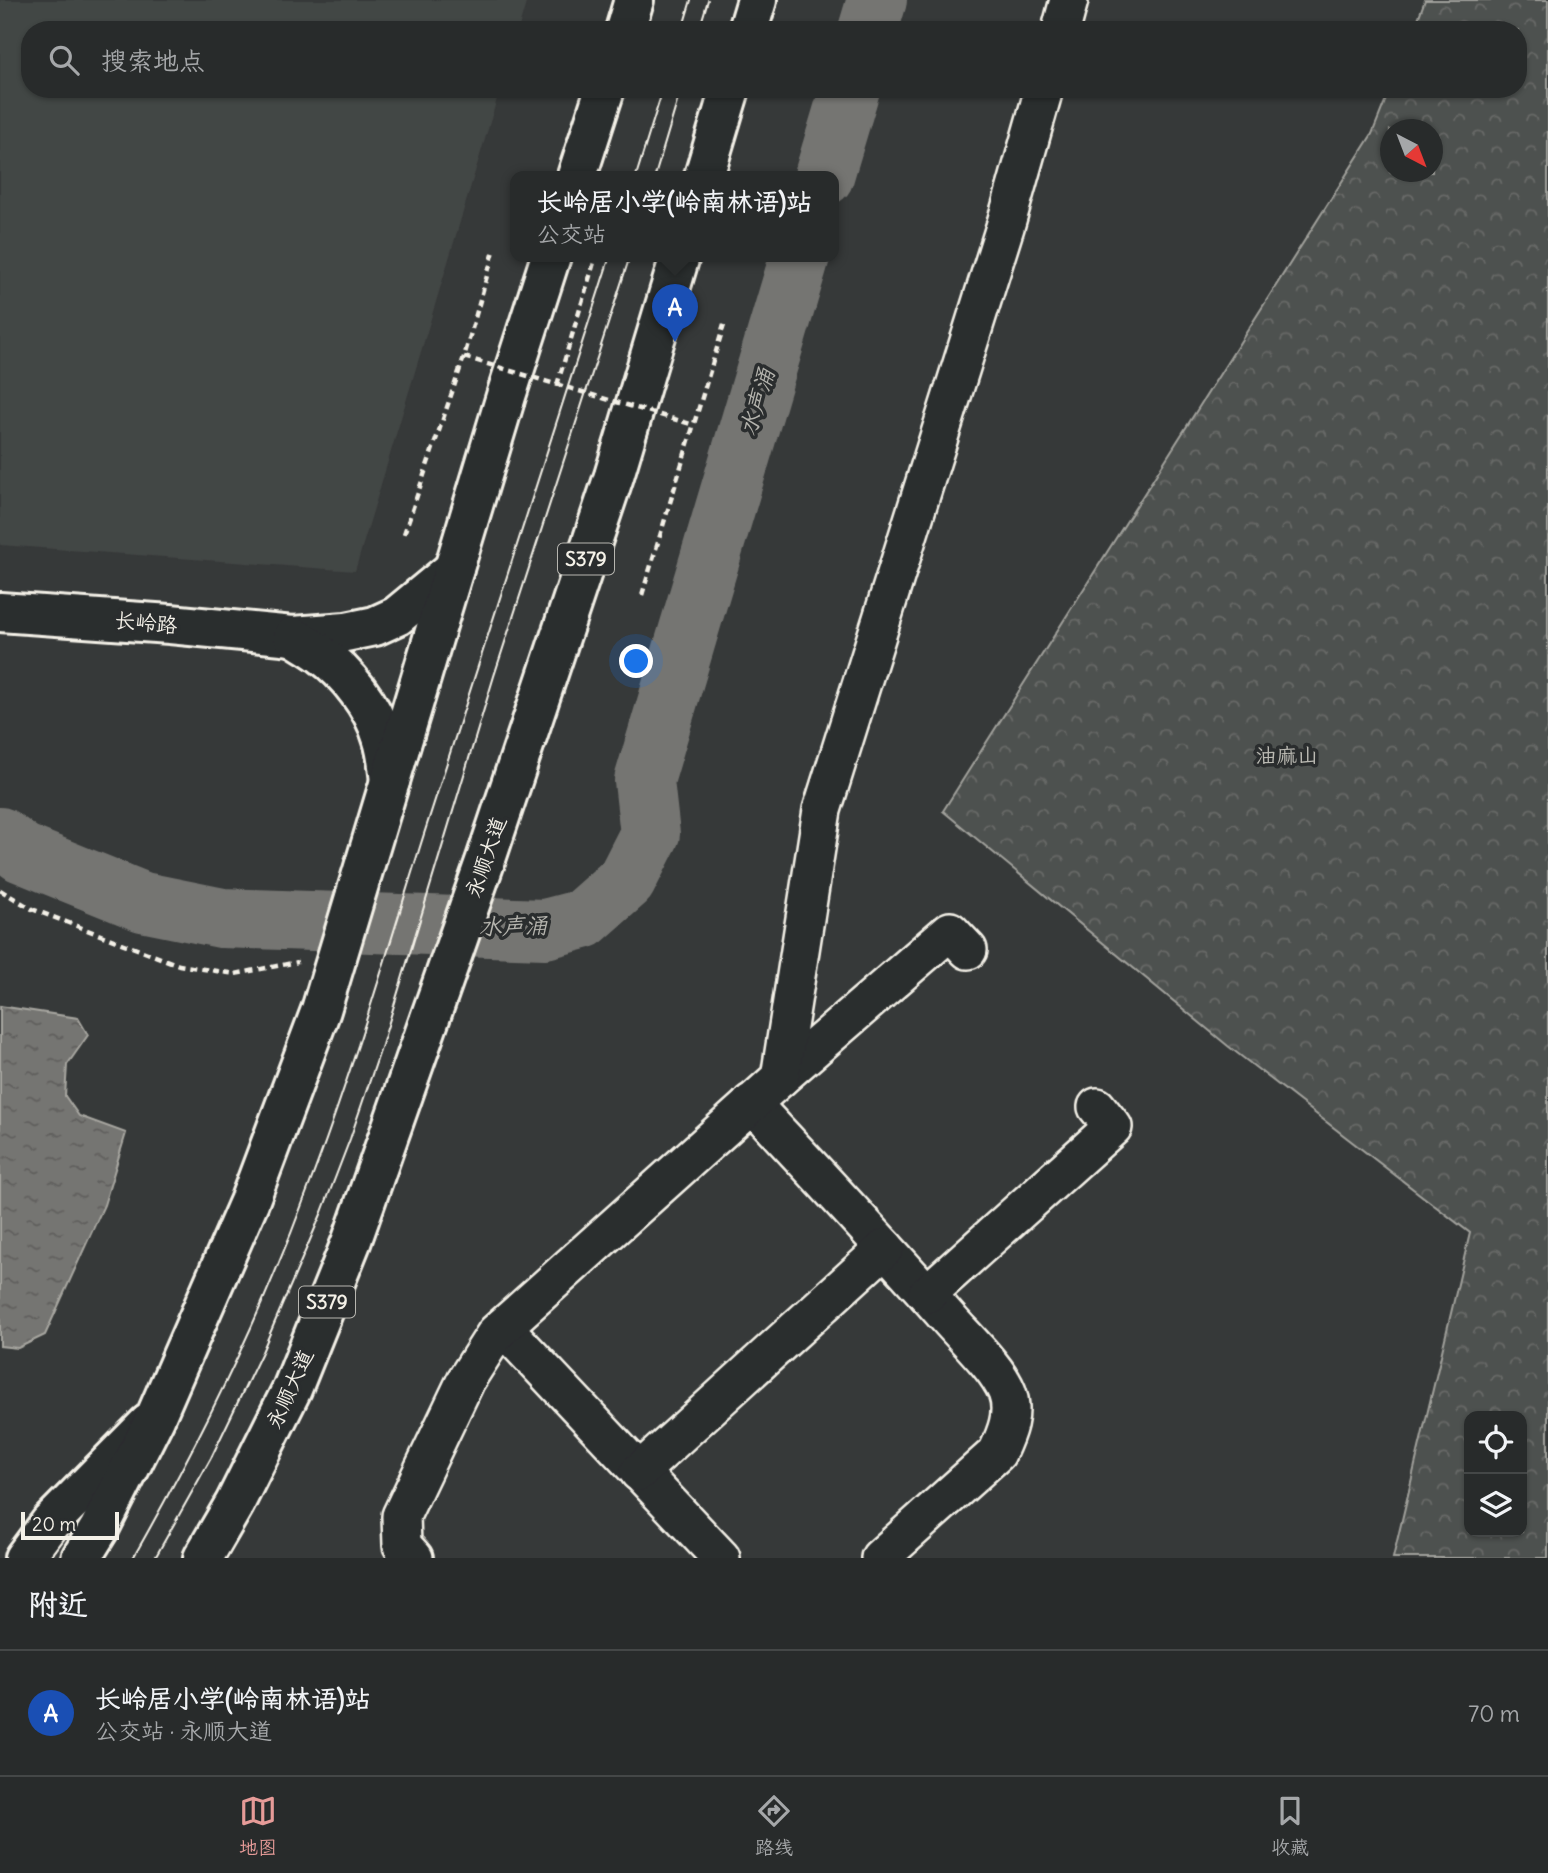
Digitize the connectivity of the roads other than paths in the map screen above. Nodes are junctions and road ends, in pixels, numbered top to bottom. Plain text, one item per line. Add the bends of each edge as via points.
1 (634, 0) edge
2 (757, 0) edge
3 (1069, 0) edge
4 (628, 21) edge
5 (751, 21) edge
6 (1063, 21) edge
7 (602, 98) edge
8 (727, 98) edge
9 (1041, 98) edge
10 (579, 171) edge
11 (705, 171) edge
12 (549, 262) edge
13 (678, 262) edge
14 (454, 569) junction
15 (0, 612) edge
16 (293, 636) junction
17 (390, 781) junction
18 (968, 950) dead end
19 (780, 1078) junction
20 (751, 1103) junction
21 (1097, 1107) dead end
22 (885, 1248) junction
23 (926, 1294) junction
24 (503, 1327) junction
25 (155, 1418) junction
26 (639, 1472) junction
27 (24, 1558) edge
28 (81, 1558) edge
29 (203, 1558) edge
30 (414, 1558) edge
31 (721, 1558) edge
32 (880, 1558) edge

1 - 4 main road
2 - 5 main road
3 - 6 street
7 - 10 main road
8 - 11 main road
9 - 19 street via 822,810
12 - 14 main road
13 - 29 main road, 永顺大道 / S379 via 614,476 352,1240 292,1389
14 - 16 main road, 长岭路 via 397,616 375,626
14 - 17 main road
15 - 16 main road, 长岭路
16 - 17 main road via 323,655 362,698 383,738
17 - 25 main road via 321,1010 249,1202
18 - 19 street via 950,931
19 - 20 street
20 - 22 street
20 - 24 street
21 - 23 street via 1114,1127
22 - 23 street
22 - 26 street
23 - 32 street via 997,1374 1008,1393 1007,1434 997,1453
24 - 26 street
24 - 30 street via 467,1380 401,1516 402,1545
25 - 27 main road via 50,1523
25 - 28 main road
26 - 31 street

